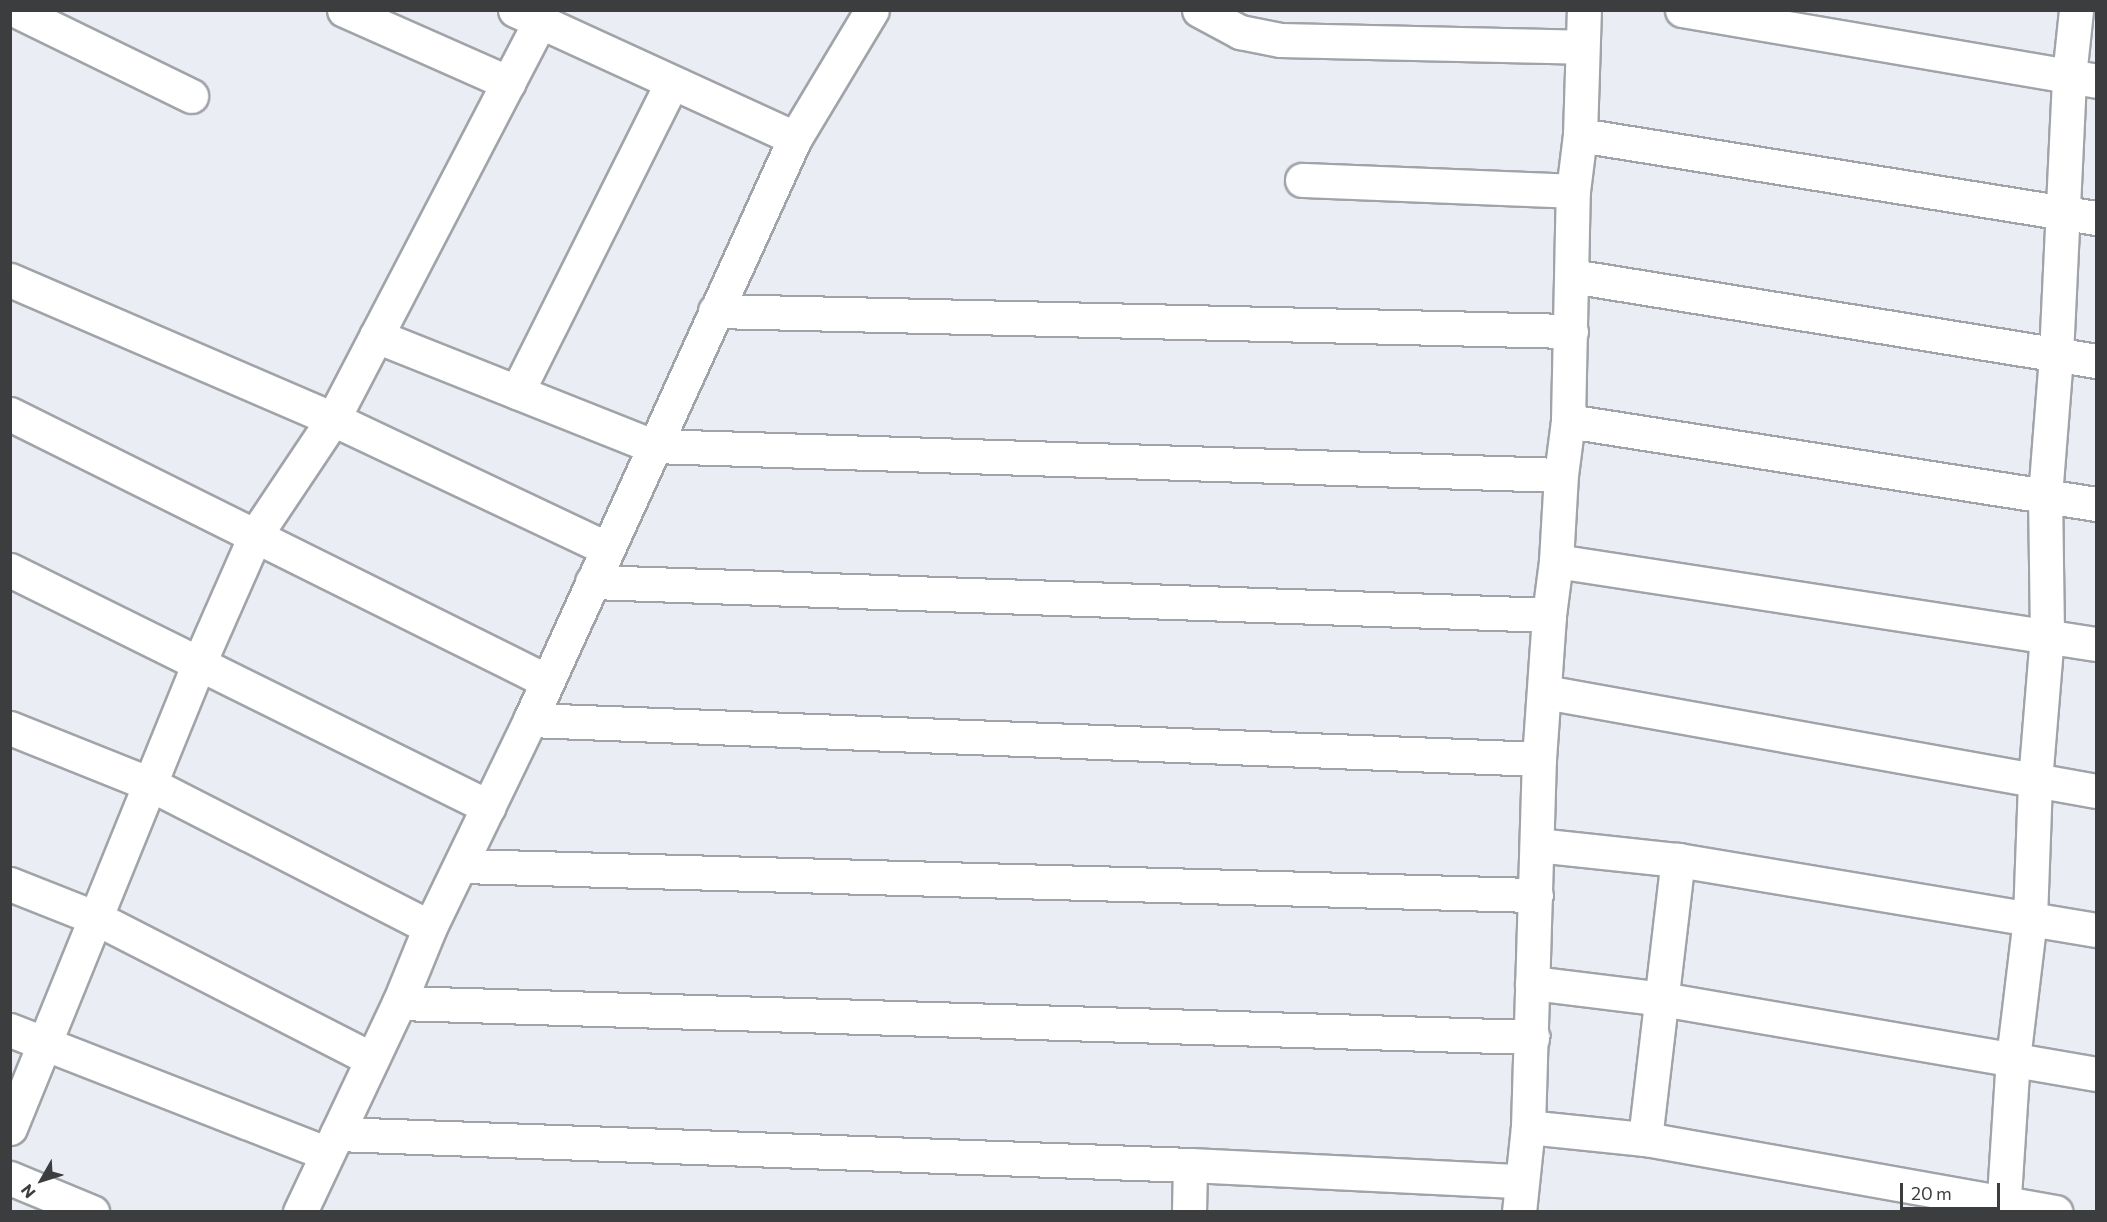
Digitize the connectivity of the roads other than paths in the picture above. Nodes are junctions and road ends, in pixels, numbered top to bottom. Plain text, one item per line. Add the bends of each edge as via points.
1 (15, 10) edge
2 (344, 10) edge
3 (872, 10) edge
4 (1199, 10) edge
5 (1584, 10) edge
6 (1682, 10) edge
7 (2076, 10) edge
8 (527, 17) edge
9 (1582, 47) junction
10 (2083, 79) edge
11 (509, 83) junction
12 (672, 83) junction
13 (191, 96) dead end
14 (1580, 135) junction
15 (795, 138) junction
16 (1302, 180) dead end
17 (1573, 191) junction
18 (2064, 212) junction
19 (2097, 218) edge
20 (1572, 276) junction
21 (10, 280) edge
22 (715, 311) junction
23 (1571, 331) junction
24 (376, 336) junction
25 (2056, 355) junction
26 (2097, 361) edge
27 (517, 392) junction
28 (10, 414) edge
29 (333, 419) junction
30 (1569, 421) junction
31 (653, 446) junction
32 (1561, 475) junction
33 (2045, 496) junction
34 (2097, 504) edge
35 (256, 534) junction
36 (606, 548) junction
37 (1556, 561) junction
38 (10, 570) edge
39 (592, 582) junction
40 (1548, 615) junction
41 (2047, 635) junction
42 (2097, 644) edge
43 (200, 663) junction
44 (547, 681) junction
45 (1545, 692) junction
46 (530, 720) junction
47 (10, 728) edge
48 (1539, 759) junction
49 (2035, 781) junction
50 (150, 784) junction
51 (2097, 791) edge
52 (489, 807) junction
53 (1537, 845) junction
54 (1678, 860) junction
55 (460, 866) junction
56 (10, 884) edge
57 (1536, 895) junction
58 (96, 918) junction
59 (2030, 918) junction
60 (430, 927) junction
61 (2097, 930) edge
62 (1532, 983) junction
63 (1662, 999) junction
64 (399, 1003) junction
65 (10, 1030) edge
66 (1532, 1037) junction
67 (45, 1044) junction
68 (372, 1059) junction
69 (2013, 1059) junction
70 (2097, 1074) edge
71 (1528, 1127) junction
72 (10, 1128) edge
73 (1645, 1139) junction
74 (332, 1144) junction
75 (1190, 1165) junction
76 (10, 1178) edge
77 (1520, 1196) edge
78 (2004, 1207) edge
79 (92, 1212) edge
80 (300, 1212) edge
81 (1189, 1212) edge
82 (2056, 1212) edge

1 - 13 street
2 - 11 street
3 - 15 street
4 - 9 street via 1240,32 1280,40
5 - 9 street
6 - 10 street
7 - 10 street
8 - 11 street
8 - 12 street
9 - 14 street
10 - 18 street
11 - 24 street
12 - 15 street
12 - 27 street
14 - 17 street
14 - 18 street
15 - 22 street
16 - 17 street
17 - 20 street
18 - 19 street
18 - 25 street
20 - 23 street
20 - 25 street
21 - 29 street
22 - 23 street
22 - 31 street
23 - 30 street
24 - 27 street
24 - 29 street
25 - 26 street
25 - 33 street
27 - 31 street
28 - 35 street
29 - 35 street
29 - 36 street
30 - 32 street
30 - 33 street
31 - 32 street
31 - 36 street
32 - 37 street
33 - 34 street
33 - 41 street
35 - 43 street
35 - 44 street
36 - 39 street
37 - 40 street
37 - 41 street
38 - 43 street
39 - 40 street
39 - 44 street
40 - 45 street
41 - 42 street
41 - 49 street
43 - 50 street
43 - 52 street
44 - 46 street
45 - 48 street
45 - 49 street
46 - 48 street
46 - 52 street
47 - 50 street
48 - 53 street
49 - 51 street
49 - 59 street
50 - 58 street
50 - 60 street
52 - 55 street
53 - 54 street
53 - 57 street
54 - 59 street
54 - 63 street
55 - 57 street
55 - 60 street
56 - 58 street
57 - 62 street
58 - 67 street
58 - 68 street
59 - 61 street
59 - 69 street
60 - 64 street
62 - 63 street
62 - 66 street
63 - 69 street
63 - 73 street
64 - 66 street
64 - 68 street
65 - 67 street
66 - 71 street
67 - 72 street
67 - 74 street
68 - 74 street
69 - 70 street
69 - 78 street
71 - 73 street
71 - 77 street
73 - 78 street
74 - 75 street
74 - 80 street
75 - 77 street
75 - 81 street
76 - 79 street
78 - 82 street

